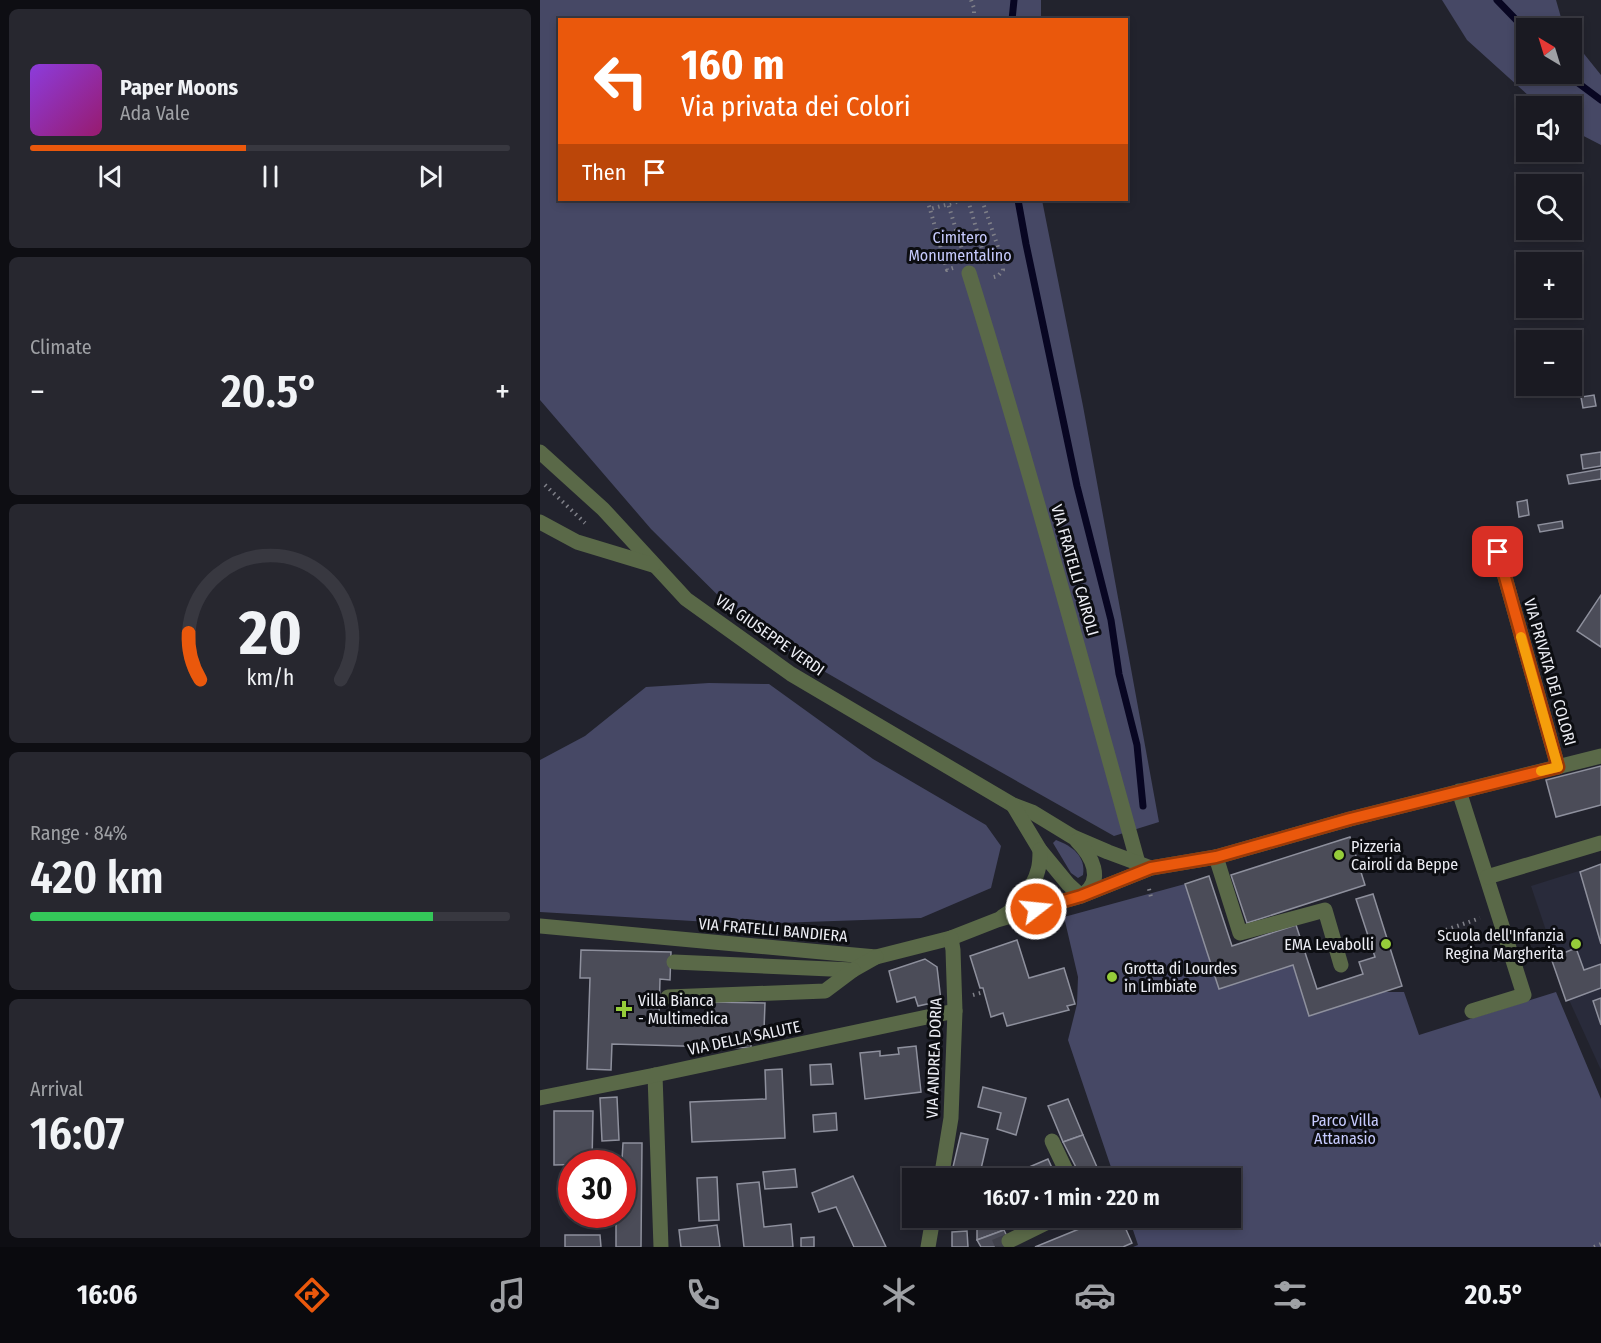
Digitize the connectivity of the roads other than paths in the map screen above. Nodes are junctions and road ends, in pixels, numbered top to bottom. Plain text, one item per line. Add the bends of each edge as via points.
1 (969, 273) road end
2 (540, 452) edge
3 (540, 522) edge
4 (1498, 552) dead end
5 (656, 566) junction
6 (1601, 756) edge
7 (1558, 767) junction
8 (1459, 791) junction
9 (1013, 805) junction
10 (1073, 837) junction
11 (1601, 843) edge
12 (1041, 850) junction
13 (1216, 857) junction
14 (1144, 866) junction
15 (1487, 877) junction
16 (1081, 896) junction
17 (997, 921) junction
18 (540, 926) edge
19 (951, 938) junction
20 (876, 957) junction
21 (674, 962) dead end
22 (1341, 965) dead end
23 (853, 970) junction
24 (668, 997) dead end
25 (955, 1011) junction
26 (1472, 1011) dead end
27 (655, 1076) junction
28 (540, 1098) edge
29 (1052, 1141) dead end
30 (943, 1168) edge
31 (1065, 1168) edge
32 (931, 1228) edge
33 (1035, 1228) edge
34 (1008, 1241) dead end
35 (661, 1247) edge
36 (928, 1247) edge

1 - 14 street, VIA FRATELLI CAIROLI
2 - 5 street, VIA GIUSEPPE VERDI via 603,509
3 - 5 street via 577,542
4 - 7 street, VIA PRIVATA DEI COLORI
5 - 9 street, VIA GIUSEPPE VERDI via 686,599 791,674
6 - 7 street
7 - 8 street
8 - 13 street
8 - 15 street
9 - 10 street, VIA GIUSEPPE VERDI
9 - 12 street, VIA GIUSEPPE VERDI
10 - 14 street, VIA GIUSEPPE VERDI
10 - 16 street, VIA GIUSEPPE VERDI via 1094,868 1091,889
11 - 15 street
12 - 16 street, VIA GIUSEPPE VERDI
12 - 17 street via 1038,870 1027,893 1010,913
13 - 14 street
13 - 22 street via 1240,933 1325,910
14 - 16 street
15 - 26 street via 1524,995
16 - 17 street
17 - 19 street, VIA FRATELLI BANDIERA
18 - 20 street, VIA FRATELLI BANDIERA
19 - 20 street, VIA FRATELLI BANDIERA
19 - 25 street, VIA ANDREA DORIA
20 - 23 street
21 - 23 street
23 - 24 street via 825,991
25 - 27 street, VIA DELLA SALUTE
25 - 30 street, VIA ANDREA DORIA via 951,1118
27 - 28 street, VIA DELLA SALUTE
27 - 35 street
29 - 31 street
32 - 36 street
33 - 34 street

